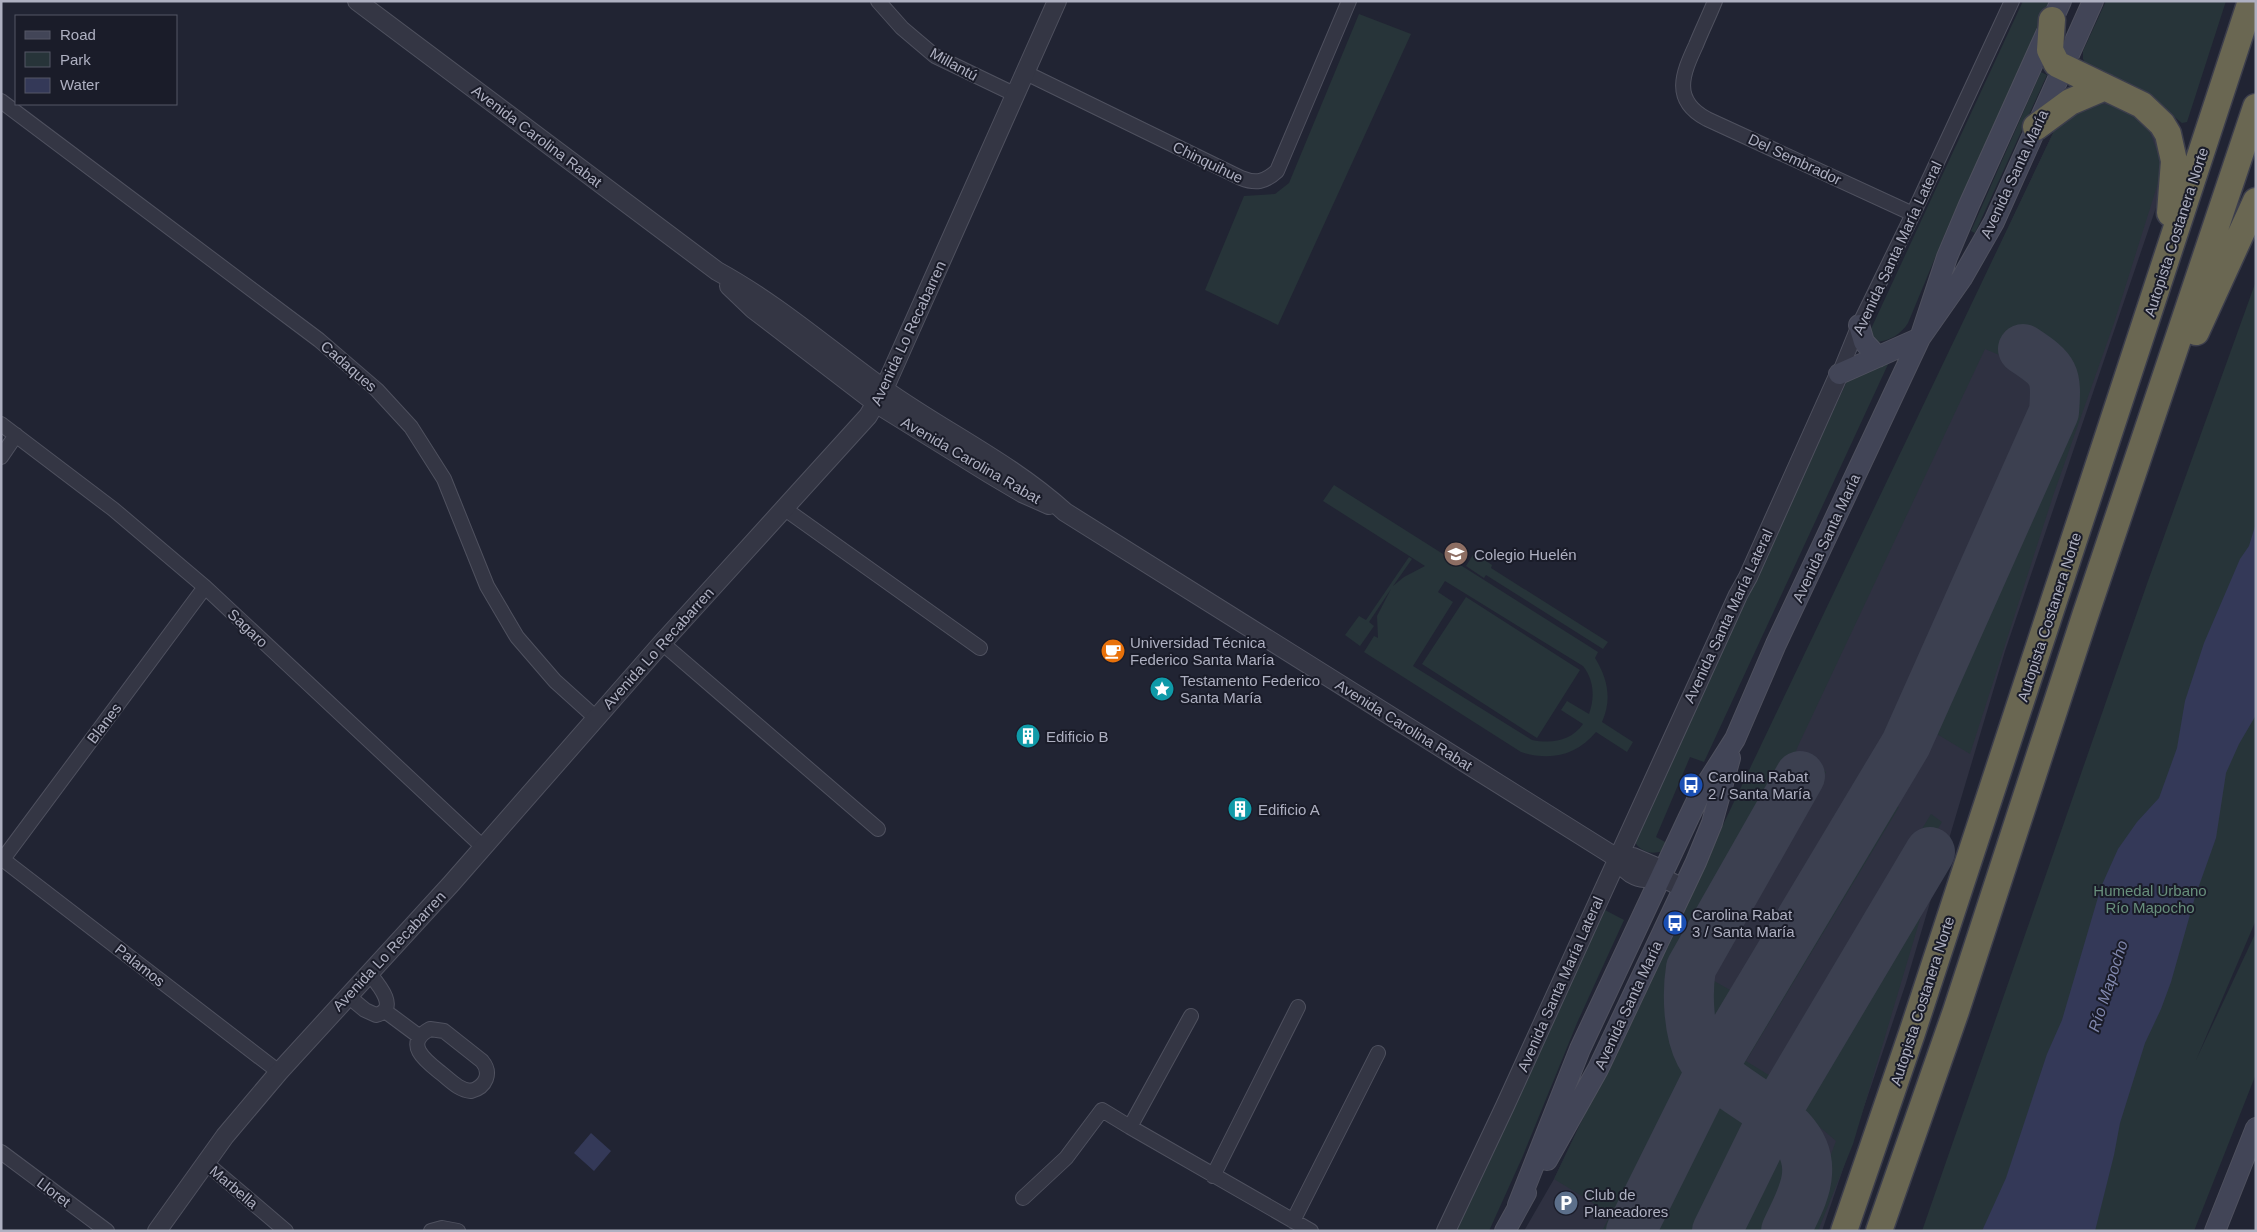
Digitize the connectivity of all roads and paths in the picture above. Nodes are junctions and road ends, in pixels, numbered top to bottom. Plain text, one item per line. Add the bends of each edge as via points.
1 (357, 1) edge
2 (878, 1) edge
3 (1057, 1) edge
4 (1349, 1) edge
5 (1715, 1) edge
6 (2012, 1) edge
7 (2093, 1) edge
8 (2251, 1) edge
9 (2057, 10) edge
10 (2062, 67) junction
11 (1026, 73) junction
12 (2105, 87) junction
13 (1016, 95) junction
14 (1, 101) edge
15 (2256, 107) edge
16 (2036, 127) junction
17 (2256, 201) edge
18 (1913, 214) junction
19 (2166, 263) junction
20 (1859, 325) junction
21 (1920, 338) junction
22 (1878, 357) junction
23 (1839, 374) junction
24 (880, 397) junction
25 (1, 424) edge
26 (16, 435) junction
27 (2139, 456) junction
28 (1, 457) edge
29 (785, 509) junction
30 (205, 587) junction
31 (662, 643) junction
32 (980, 648) dead end
33 (596, 718) junction
34 (1735, 739) junction
35 (878, 828) dead end
36 (483, 847) junction
37 (2, 858) edge
38 (1617, 858) junction
39 (1661, 877) junction
40 (1683, 888) junction
41 (369, 973) junction
42 (348, 996) junction
43 (1298, 1006) dead end
44 (385, 1011) junction
45 (1190, 1016) dead end
46 (420, 1038) junction
47 (1378, 1053) dead end
48 (278, 1072) junction
49 (1130, 1126) junction
50 (2256, 1128) edge
51 (1, 1152) edge
52 (206, 1163) junction
53 (1213, 1176) junction
54 (1023, 1198) dead end
55 (1518, 1205) junction
56 (1293, 1221) junction
57 (107, 1231) edge
58 (157, 1231) edge
59 (286, 1231) edge
60 (431, 1231) edge
61 (458, 1231) edge
62 (1311, 1231) edge
63 (1446, 1231) edge
64 (1505, 1231) edge
65 (1844, 1231) edge
66 (1879, 1231) edge
67 (2215, 1231) edge

1 - 24 street, Avenida Carolina Rabat via 717,272 754,308
2 - 13 street, Millantú via 902,28 935,56
3 - 11 street, Avenida Lo Recabarren
4 - 11 street, Chinquihue via 1277,171 1267,180 1252,183
5 - 18 street, Del Sembrador via 1684,71 1682,86 1688,103 1700,115
6 - 18 street, Avenida Santa María Lateral
7 - 10 main road, Avenida Santa María
8 - 19 highway, Autopista Costanera Norte
9 - 10 highway via 2050,50 2053,59
9 - 21 main road, Avenida Santa María via 1958,231
10 - 12 highway
10 - 16 main road, Avenida Santa María
11 - 13 street, Avenida Lo Recabarren
12 - 16 highway via 2070,102
12 - 19 highway via 2142,104 2168,134 2174,175
13 - 24 street, Avenida Lo Recabarren
14 - 33 street, Cadaques via 319,340 377,390 423,442 444,479 487,586 517,637 555,682
15 - 27 highway
16 - 21 main road, Avenida Santa María via 1979,250
17 - 27 highway
18 - 20 street, Avenida Santa María Lateral
19 - 65 highway, Autopista Costanera Norte
20 - 22 main road via 1864,342
20 - 23 street, Avenida Santa María Lateral
21 - 22 main road
21 - 34 main road, Avenida Santa María via 1776,644
22 - 23 main road
23 - 38 street, Avenida Santa María Lateral
24 - 29 street, Avenida Lo Recabarren
24 - 38 street, Avenida Carolina Rabat via 1022,493 1065,512
25 - 26 street, Sagaro
26 - 28 street
26 - 30 street, Sagaro via 114,509
27 - 66 highway via 1956,1011
29 - 31 street, Avenida Lo Recabarren
29 - 32 street
30 - 36 street, Sagaro
30 - 37 street, Blanes
31 - 33 street, Avenida Lo Recabarren
31 - 35 street
33 - 36 street, Avenida Lo Recabarren
34 - 39 main road, Avenida Santa María via 1700,794
34 - 40 main road, Avenida Santa María via 1712,823
36 - 41 street, Avenida Lo Recabarren
37 - 48 street, Palamos
38 - 39 street, Avenida Carolina Rabat via 1625,871 1646,880
38 - 63 street, Avenida Santa María Lateral
39 - 40 street, Avenida Carolina Rabat
39 - 55 main road, Avenida Santa María via 1580,1049
40 - 55 main road, Avenida Santa María via 1598,1069 1551,1154
41 - 42 street, Avenida Lo Recabarren
41 - 44 street via 387,999
42 - 44 street via 370,1013 376,1015
42 - 48 street, Avenida Lo Recabarren
43 - 53 street
44 - 46 street
45 - 49 street
46 - 46 street via 418,1048 422,1058 460,1088 471,1091 482,1087 487,1076 482,1061 440,1030 430,1030
47 - 56 street
48 - 52 street, Avenida Lo Recabarren
49 - 53 street
49 - 54 street via 1102,1110 1066,1158
50 - 67 main road
51 - 57 street, Lloret
52 - 58 street, Avenida Lo Recabarren
52 - 59 street, Marbella
53 - 56 street
55 - 64 main road, Avenida Santa María
56 - 62 street
60 - 61 street via 442,1228

